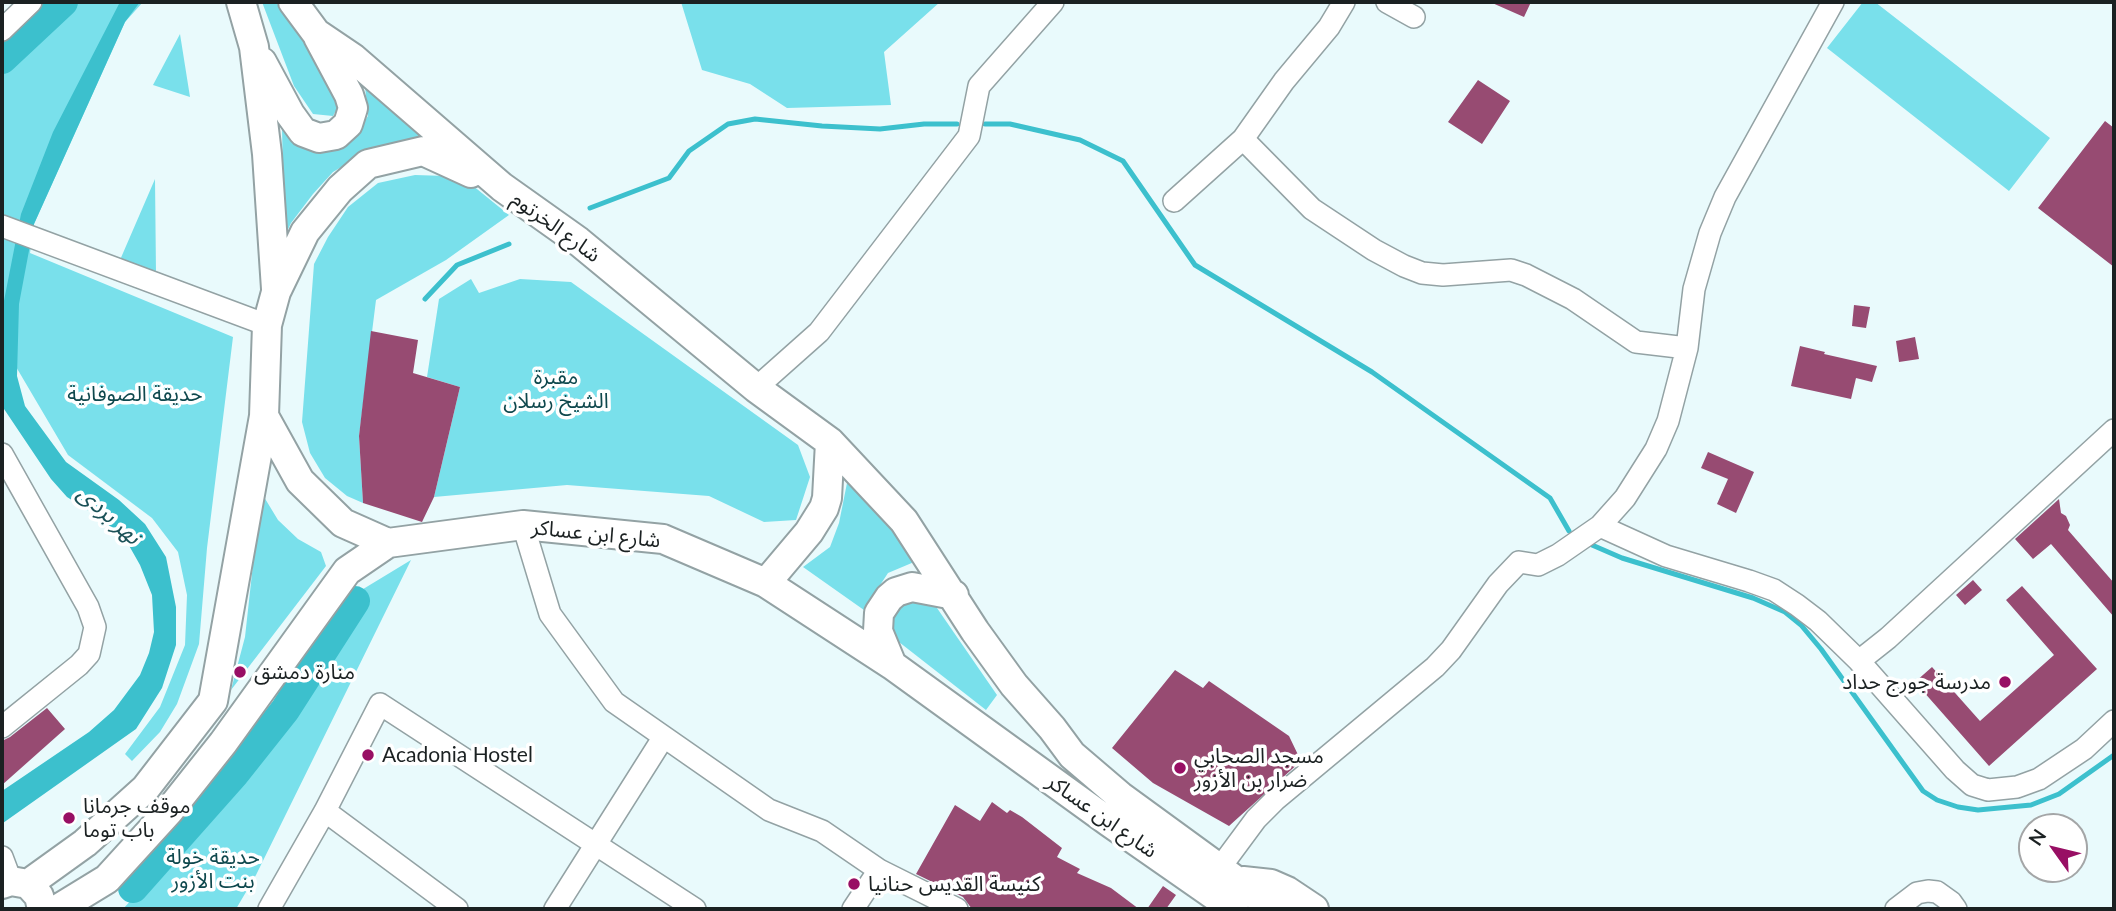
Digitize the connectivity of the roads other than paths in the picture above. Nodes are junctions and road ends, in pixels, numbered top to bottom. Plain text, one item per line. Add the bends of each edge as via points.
1 (31, 2) edge
2 (242, 2) edge
3 (293, 2) edge
4 (1053, 2) edge
5 (1344, 2) edge
6 (1387, 2) edge
7 (1833, 2) edge
8 (1414, 17) dead end
9 (2, 30) edge
10 (316, 33) junction
11 (254, 47) junction
12 (1243, 139) junction
13 (502, 187) junction
14 (1174, 201) dead end
15 (4, 227) edge
16 (276, 292) junction
17 (267, 325) junction
18 (1687, 348) junction
19 (756, 388) junction
20 (264, 416) junction
21 (2114, 430) edge
22 (830, 443) junction
23 (2, 454) edge
24 (523, 525) junction
25 (1600, 526) junction
26 (388, 543) junction
27 (766, 583) junction
28 (954, 595) junction
29 (1859, 660) junction
30 (892, 665) junction
31 (2114, 721) edge
32 (2, 727) edge
33 (663, 738) junction
34 (324, 811) junction
35 (596, 845) junction
36 (879, 870) junction
37 (1227, 875) junction
38 (11, 876) edge
39 (448, 907) edge
40 (43, 909) edge
41 (58, 909) edge
42 (269, 909) edge
43 (555, 909) edge
44 (695, 909) edge
45 (853, 909) edge
46 (957, 909) edge
47 (1234, 909) edge
48 (1275, 909) edge
49 (1314, 909) edge
50 (1896, 909) edge
51 (1956, 909) edge

1 - 9 street
2 - 11 main road
3 - 10 main road, شارع الخرتوم
4 - 19 street via 979,86 969,136 819,332
5 - 12 street
6 - 8 street
7 - 18 street via 1725,197 1694,289
10 - 11 main road via 353,108 343,131 327,138 311,136 298,126
10 - 13 main road, شارع الخرتوم via 353,58
11 - 16 main road
12 - 14 street
12 - 18 street via 1312,209 1404,266 1443,275 1511,270 1573,299 1636,342
13 - 16 main road via 423,150 369,164 340,189 305,232
13 - 19 main road, شارع الخرتوم via 578,241
15 - 17 street
16 - 17 main road
17 - 20 main road
18 - 25 street via 1672,410 1656,449 1625,498
19 - 22 main road, شارع الخرتوم
20 - 26 main road via 300,481 343,523
20 - 38 main road via 213,701 145,789 85,843
21 - 29 street
22 - 27 main road via 824,508
22 - 28 main road, شارع ابن عساكر via 904,522
23 - 32 street via 93,616 95,636 79,665
24 - 26 main road, شارع ابن عساكر
24 - 27 main road, شارع ابن عساكر via 663,539
24 - 33 street via 550,614 614,702
25 - 29 street via 1666,556 1774,590 1818,621
25 - 37 street via 1538,565 1519,562 1435,667 1256,819
26 - 41 main road, شارع ابن عساكر via 347,571 223,743 107,879
27 - 30 main road, شارع ابن عساكر
28 - 30 main road via 912,587 889,598 879,613 878,631
28 - 37 main road, شارع ابن عساكر via 1014,685 1072,755
29 - 31 street via 1955,770 1972,785 1988,790 2039,779 2084,749
30 - 47 main road, شارع ابن عساكر
33 - 35 street
33 - 36 street via 769,810 822,831
34 - 35 street via 380,704
34 - 39 street
34 - 42 street
35 - 43 street
35 - 44 street
36 - 45 street
36 - 46 street
37 - 48 main road, شارع ابن عساكر
37 - 49 main road via 1270,884
38 - 40 main road via 39,896
50 - 51 street via 1917,893 1928,891 1937,892

